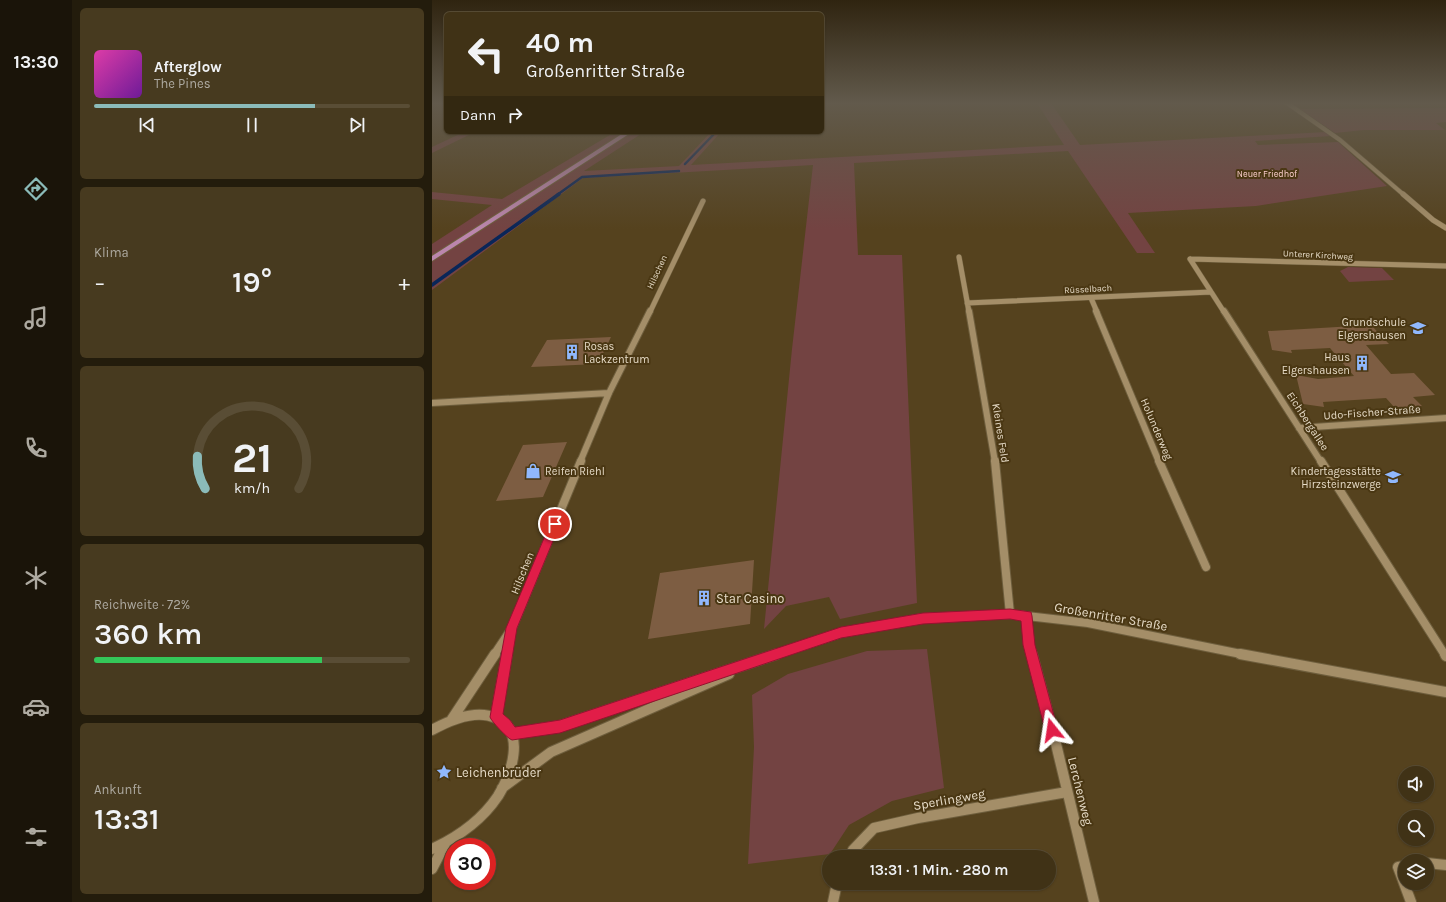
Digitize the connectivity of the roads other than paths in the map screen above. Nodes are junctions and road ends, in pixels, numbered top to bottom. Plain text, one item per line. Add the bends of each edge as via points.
1 (609, 145) edge
2 (1346, 145) edge
3 (703, 202) dead end
4 (1446, 228) edge
5 (959, 258) dead end
6 (1190, 258) joint
7 (432, 259) edge
8 (1446, 266) edge
9 (1211, 292) junction
10 (1091, 298) junction
11 (967, 303) junction
12 (609, 393) junction
13 (432, 403) edge
14 (1446, 418) edge
15 (1300, 428) junction
16 (1206, 567) dead end
17 (1010, 614) junction
18 (1027, 616) junction
19 (512, 628) junction
20 (771, 656) junction
21 (1446, 656) edge
22 (1446, 692) edge
23 (496, 717) junction
24 (452, 719) junction
25 (432, 730) edge
26 (512, 734) junction
27 (502, 788) junction
28 (1067, 792) junction
29 (454, 838) edge
30 (444, 844) edge
31 (444, 846) edge
32 (432, 849) edge
33 (853, 850) edge
34 (1434, 864) edge
35 (1446, 865) edge
36 (432, 869) edge
37 (836, 890) edge
38 (1407, 890) edge
39 (833, 902) edge
40 (1094, 902) edge
41 (1411, 902) edge

1 - 7 main road
2 - 4 street via 1433,220
3 - 12 street, Hilschen
5 - 11 street, Kleines Feld
6 - 8 street, Unterer Kirchweg
6 - 9 street, Eichbergallee
9 - 10 street, Rüsselbach
9 - 15 street, Eichbergallee
10 - 11 street, Rüsselbach
10 - 16 street, Holunderweg via 1152,446
11 - 17 street, Kleines Feld via 994,454
12 - 13 street
12 - 19 street, Hilschen
14 - 15 street, Udo-Fischer-Straße
15 - 21 street, Eichbergallee
17 - 18 street, Großenritter Straße
17 - 20 street, Großenritter Straße via 923,618 841,633
18 - 22 street, Großenritter Straße via 1088,623
18 - 28 street, Lerchenweg via 1029,645
19 - 23 street, Hilschen
19 - 24 street, Hilschen
20 - 26 street, Großenritter Straße via 560,726
20 - 27 street, Großenritter Straße via 551,752
23 - 24 street via 476,714
23 - 26 street
24 - 25 street
26 - 27 street via 514,750 511,768
27 - 29 street via 487,810 468,829
28 - 33 street, Sperlingweg via 874,828
28 - 40 street, Lerchenweg
30 - 32 street
31 - 36 street
34 - 35 street
37 - 39 street
38 - 41 street

